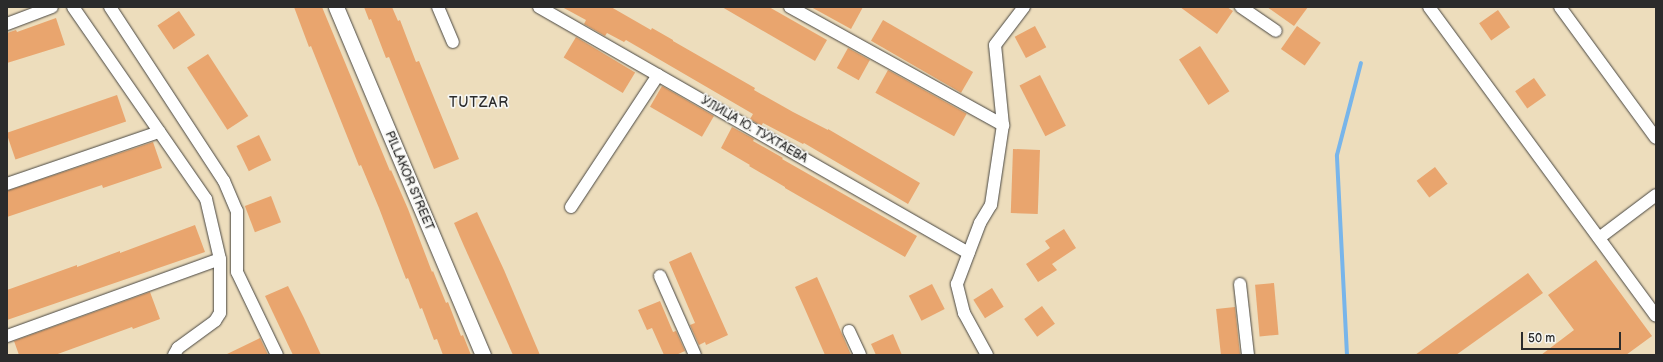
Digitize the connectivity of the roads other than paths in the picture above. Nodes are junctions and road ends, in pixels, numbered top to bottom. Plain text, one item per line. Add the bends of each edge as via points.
1 (52, 7) edge
2 (73, 7) edge
3 (110, 7) edge
4 (336, 7) edge
5 (438, 7) edge
6 (539, 7) edge
7 (790, 7) edge
8 (1024, 7) edge
9 (1241, 7) edge
10 (1429, 7) edge
11 (1560, 7) edge
12 (7, 24) edge
13 (1276, 31) dead end
14 (452, 42) dead end
15 (658, 76) junction
16 (1003, 125) junction
17 (159, 132) junction
18 (1656, 138) edge
19 (7, 184) edge
20 (1656, 195) edge
21 (570, 208) dead end
22 (1598, 238) junction
23 (969, 253) junction
24 (220, 259) junction
25 (660, 276) dead end
26 (1240, 284) dead end
27 (1656, 316) edge
28 (849, 331) dead end
29 (7, 336) edge
30 (174, 355) edge
31 (276, 355) edge
32 (483, 355) edge
33 (695, 355) edge
34 (860, 355) edge
35 (987, 355) edge
36 (1248, 355) edge

1 - 12 street
2 - 17 street
3 - 31 street via 224,181 238,211 237,272
4 - 32 street, PILLAKOR STREET
5 - 14 street
6 - 15 street, УЛИЦА Ю. ТУХТАЕВА
7 - 16 street
8 - 16 street via 995,45
9 - 13 street
10 - 22 street
11 - 18 street
15 - 21 street
15 - 23 street, УЛИЦА Ю. ТУХТАЕВА
16 - 23 street via 990,205
17 - 19 street
17 - 24 street via 206,199
20 - 22 street
22 - 27 street
23 - 35 street via 956,284 964,313
24 - 29 street
24 - 30 street via 218,318 178,348
25 - 33 street
26 - 36 street
28 - 34 street

